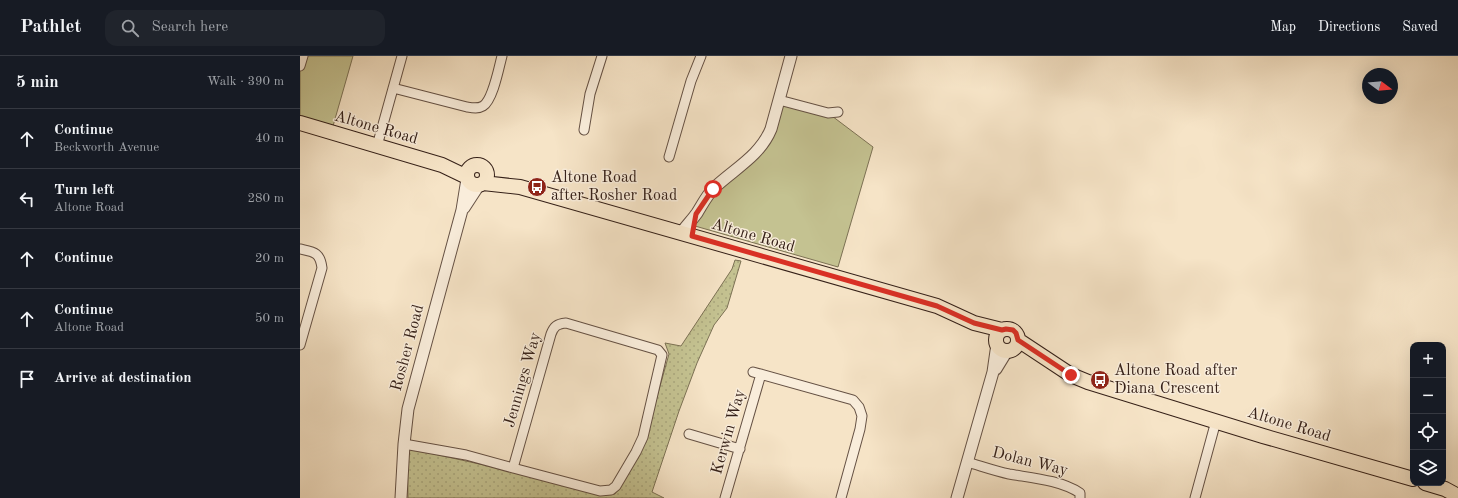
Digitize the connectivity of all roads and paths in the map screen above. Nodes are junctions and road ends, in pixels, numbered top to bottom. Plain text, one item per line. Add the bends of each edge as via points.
1 (303, 56) edge
2 (402, 56) edge
3 (502, 56) edge
4 (602, 56) edge
5 (701, 56) edge
6 (791, 56) edge
7 (300, 66) edge
8 (393, 88) junction
9 (779, 100) junction
10 (838, 112) dead end
11 (300, 123) edge
12 (584, 130) dead end
13 (377, 146) junction
14 (669, 157) dead end
15 (476, 177) junction
16 (687, 234) junction
17 (300, 249) edge
18 (974, 323) junction
19 (1002, 330) junction
20 (300, 345) edge
21 (1007, 346) junction
22 (1216, 421) junction
23 (689, 434) dead end
24 (404, 444) junction
25 (740, 449) junction
26 (968, 462) junction
27 (513, 468) junction
28 (1410, 478) edge
29 (1441, 486) edge
30 (1451, 488) edge
31 (1458, 496) edge
32 (402, 498) edge
33 (726, 498) edge
34 (841, 498) edge
35 (957, 498) edge
36 (1080, 498) edge
37 (1195, 498) edge

1 - 7 street
2 - 8 street
3 - 8 street via 489,99 484,106 467,107
4 - 12 street via 590,94
5 - 14 street
6 - 9 street
8 - 13 street
9 - 10 street via 828,113
9 - 16 street via 771,129 761,147 713,189 696,214
11 - 13 main road, Altone Road
13 - 15 main road, Altone Road
15 - 16 main road, Altone Road
15 - 24 street, Rosher Road via 462,210 408,409
16 - 18 main road, Altone Road via 937,306
17 - 20 street via 316,253 321,258 322,268
18 - 19 main road, Altone Road
18 - 21 main road, Altone Road
19 - 21 main road via 997,336
19 - 21 main road, Altone Road via 1013,330 1016,333
21 - 22 main road, Altone Road via 1046,358 1071,375 1088,382
21 - 26 street via 993,372
22 - 28 main road, Altone Road
22 - 37 street
23 - 25 street
24 - 27 street, Jennings Way via 466,454
24 - 32 street, Rosher Road
25 - 33 street, Kerwin Way
25 - 34 street, Kerwin Way via 757,373 852,400 859,407 862,416
26 - 35 street
26 - 36 street, Dolan Way via 1073,488 1080,493
27 - 27 street, Jennings Way via 554,327 566,323 658,350 662,355 643,437 629,465 611,490 600,491
29 - 30 main road
30 - 31 main road

